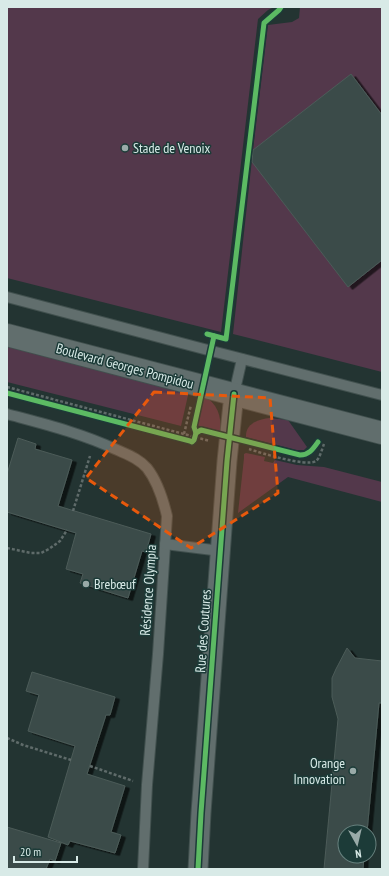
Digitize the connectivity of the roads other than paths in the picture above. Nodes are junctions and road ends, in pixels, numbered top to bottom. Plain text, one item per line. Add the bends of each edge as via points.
1 (7, 297) edge
2 (7, 322) edge
3 (7, 336) edge
4 (242, 359) junction
5 (235, 387) junction
6 (382, 395) edge
7 (7, 414) edge
8 (382, 418) edge
9 (382, 433) edge
10 (165, 544) junction
11 (221, 551) junction
12 (143, 869) edge
13 (198, 869) edge

1 - 4 lane
2 - 5 street, Boulevard Georges Pompidou
3 - 5 street, Boulevard Georges Pompidou
4 - 5 lane
4 - 6 lane
5 - 8 street, Boulevard Georges Pompidou
5 - 9 street, Boulevard Georges Pompidou
5 - 11 street, Rue des Coutures
7 - 10 lane, Résidence Olympia via 95,440 138,460 156,482 162,497 167,516
10 - 11 lane
10 - 12 lane, Résidence Olympia
11 - 13 street, Rue des Coutures

